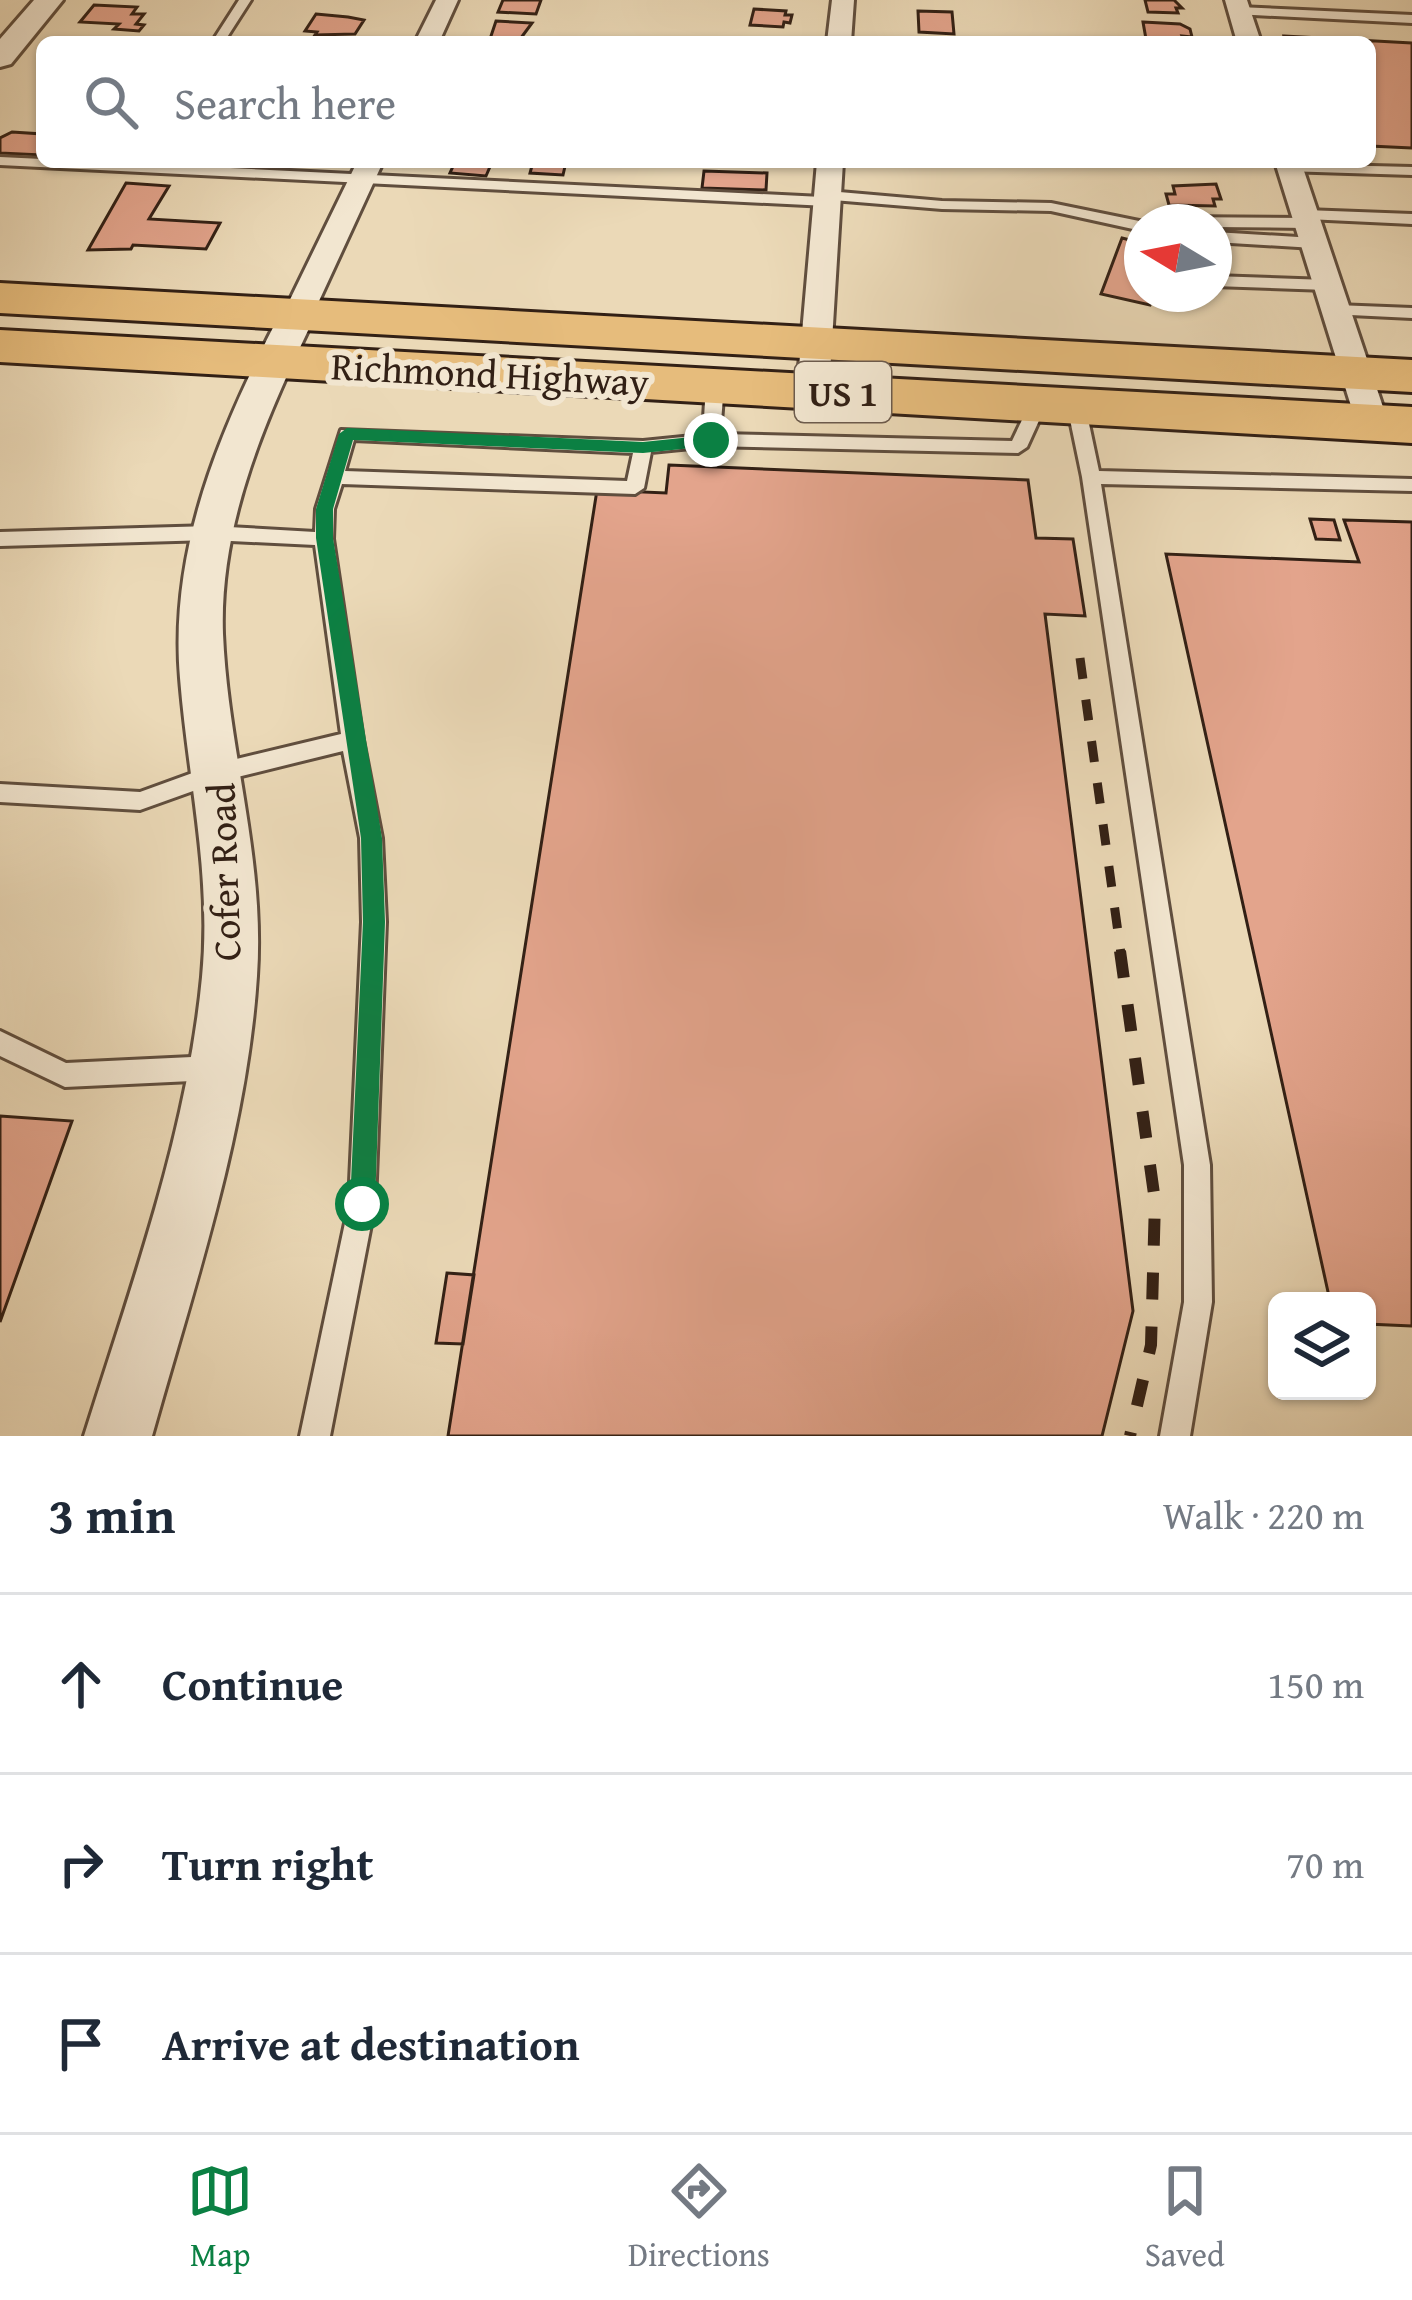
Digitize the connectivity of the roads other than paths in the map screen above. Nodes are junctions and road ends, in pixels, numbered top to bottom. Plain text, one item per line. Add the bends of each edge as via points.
1 (49, 0) edge
2 (245, 0) edge
3 (447, 0) edge
4 (842, 0) edge
5 (1238, 6) edge
6 (1412, 19) edge
7 (222, 36) edge
8 (431, 36) edge
9 (839, 36) edge
10 (1248, 36) edge
11 (0, 58) edge
12 (0, 161) edge
13 (36, 162) edge
14 (230, 168) edge
15 (830, 168) edge
16 (1290, 168) edge
17 (1350, 168) edge
18 (366, 171) edge
19 (1412, 171) edge
20 (828, 198) junction
21 (1412, 219) edge
22 (1124, 222) edge
23 (1232, 224) edge
24 (1309, 227) junction
25 (1232, 235) edge
26 (1232, 283) edge
27 (1331, 297) junction
28 (0, 298) edge
29 (1412, 313) edge
30 (298, 314) junction
31 (0, 346) edge
32 (273, 362) junction
33 (815, 367) junction
34 (1356, 373) junction
35 (1412, 376) edge
36 (715, 385) junction
37 (1057, 404) junction
38 (1392, 423) edge
39 (711, 440) junction
40 (643, 447) junction
41 (333, 477) junction
42 (1091, 477) junction
43 (1412, 485) edge
44 (211, 532) junction
45 (0, 538) edge
46 (324, 538) junction
47 (352, 740) junction
48 (220, 772) junction
49 (0, 793) edge
50 (0, 1043) edge
51 (214, 1067) junction
52 (118, 1436) edge
53 (315, 1436) edge
54 (1175, 1436) edge

1 - 11 street
2 - 7 lane
3 - 8 street
4 - 9 street
5 - 6 lane
5 - 10 street
12 - 13 lane
14 - 18 lane
15 - 20 street
16 - 24 street
17 - 19 lane
18 - 20 lane
18 - 30 street
20 - 22 lane via 1051,207
20 - 33 street
21 - 24 lane
23 - 24 lane
24 - 25 lane
24 - 27 street
26 - 27 lane
27 - 29 lane
27 - 34 street
28 - 30 main road, Richmond Highway / US 1
30 - 32 street, Cofer Road
30 - 33 main road, Richmond Highway / US 1
31 - 32 main road, Richmond Highway / US 1
32 - 36 main road, Richmond Highway / US 1
32 - 44 street, Cofer Road via 232,456
33 - 34 main road, Richmond Highway / US 1
33 - 36 main road, Richmond Highway / US 1
33 - 37 main road, Richmond Highway / US 1
34 - 35 main road, Richmond Highway / US 1
34 - 38 street
36 - 39 lane
37 - 38 main road, Richmond Highway / US 1
37 - 39 lane via 1018,447
37 - 42 lane
39 - 40 lane
40 - 41 lane via 347,434
40 - 41 lane via 635,488
41 - 46 lane
42 - 43 lane
42 - 54 lane via 1197,1165 1198,1302
44 - 45 lane
44 - 46 lane
44 - 48 street, Cofer Road via 200,617
46 - 47 lane
47 - 48 lane
47 - 53 lane via 371,838 374,922 362,1204
48 - 49 lane via 140,801
48 - 51 street, Cofer Road via 233,914
50 - 51 lane via 65,1075
51 - 52 street, Cofer Road

